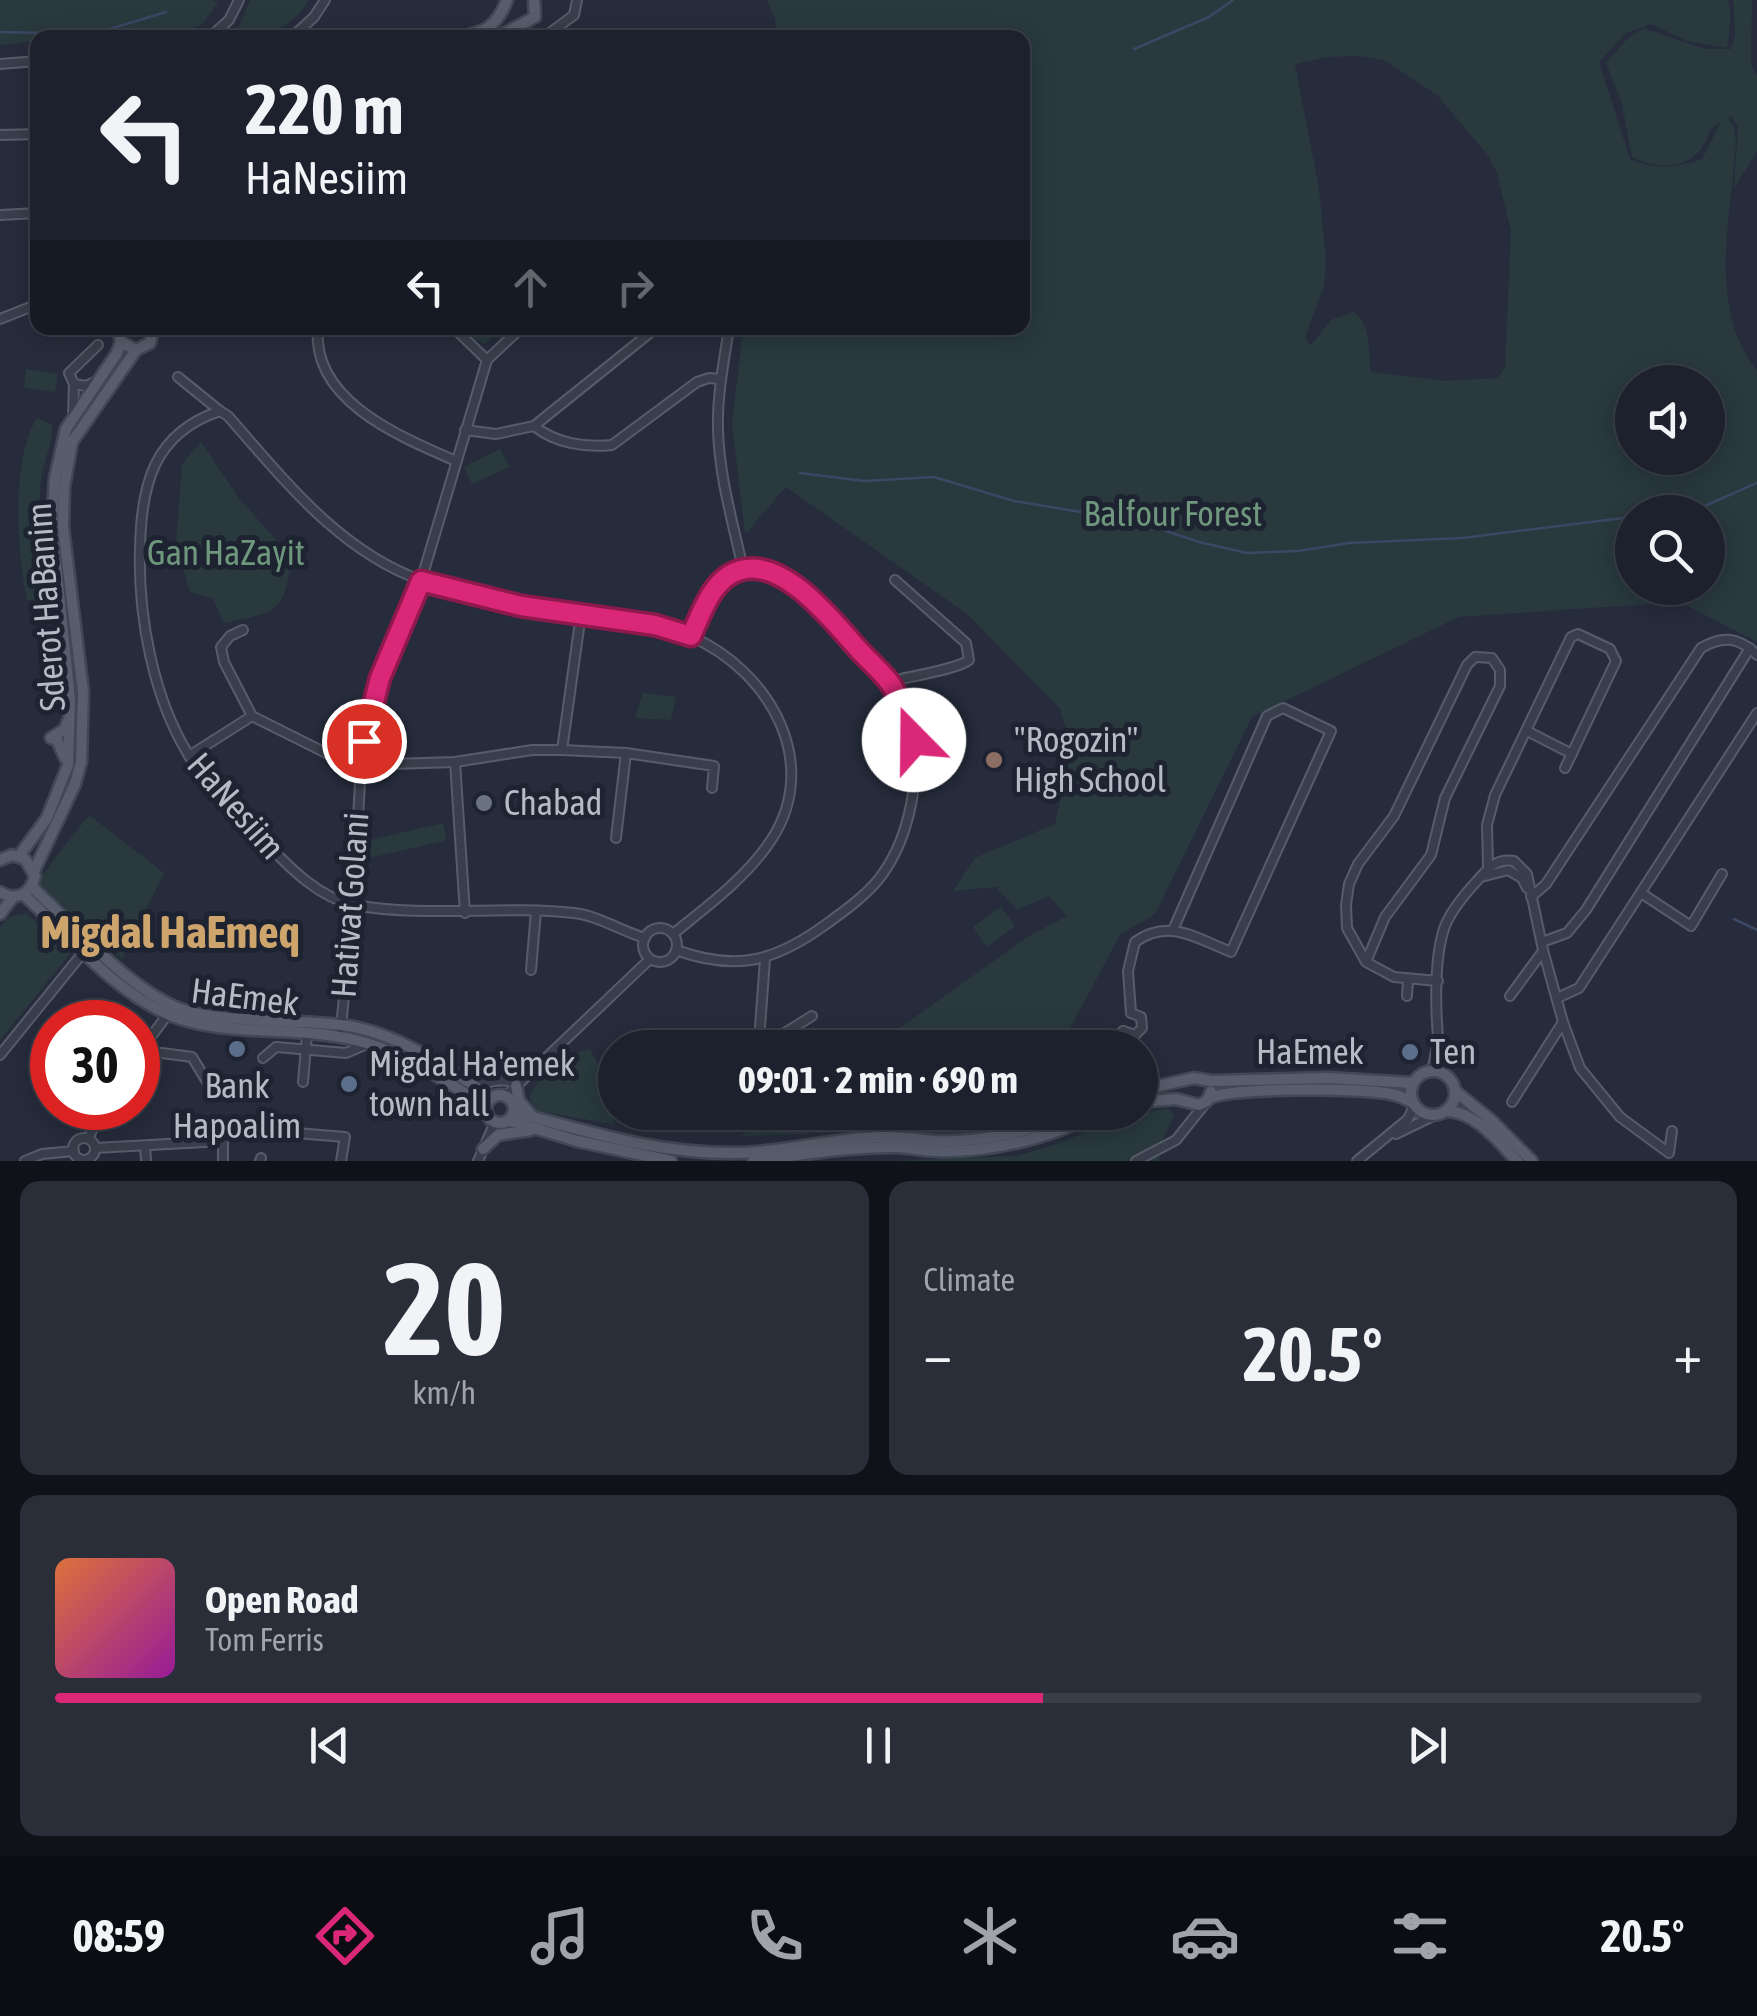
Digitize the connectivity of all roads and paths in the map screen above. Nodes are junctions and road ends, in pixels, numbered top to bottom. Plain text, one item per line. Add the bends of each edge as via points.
1 (238, 0) edge
2 (325, 0) edge
3 (507, 0) edge
4 (537, 1) edge
5 (574, 2) edge
6 (535, 17) junction
7 (218, 30) edge
8 (300, 30) edge
9 (484, 30) edge
10 (511, 30) edge
11 (544, 30) edge
12 (555, 30) edge
13 (30, 62) edge
14 (0, 64) edge
15 (30, 134) edge
16 (0, 135) edge
17 (30, 213) edge
18 (0, 215) edge
19 (30, 307) edge
20 (0, 319) edge
21 (120, 335) edge
22 (152, 335) edge
23 (318, 335) edge
24 (461, 335) edge
25 (514, 335) edge
26 (647, 335) edge
27 (728, 335) edge
28 (121, 342) junction
29 (98, 345) dead end
30 (136, 350) junction
31 (487, 360) junction
32 (178, 376) dead end
33 (721, 379) junction
34 (98, 380) junction
35 (74, 384) junction
36 (220, 411) junction
37 (73, 418) junction
38 (534, 426) junction
39 (466, 430) junction
40 (456, 461) junction
41 (744, 568) junction
42 (894, 580) dead end
43 (421, 581) junction
44 (581, 614) junction
45 (243, 630) dead end
46 (691, 636) junction
47 (1753, 652) edge
48 (889, 682) junction
49 (1757, 713) edge
50 (69, 716) junction
51 (252, 716) junction
52 (1527, 731) junction
53 (562, 750) junction
54 (626, 753) junction
55 (1572, 754) junction
56 (189, 756) junction
57 (456, 762) junction
58 (360, 764) junction
59 (1565, 768) dead end
60 (66, 769) junction
61 (712, 788) dead end
62 (616, 838) dead end
63 (2, 856) edge
64 (18, 856) junction
65 (1488, 867) junction
66 (34, 871) junction
67 (1722, 874) dead end
68 (1480, 878) junction
69 (0, 892) edge
70 (23, 893) junction
71 (1641, 893) junction
72 (1531, 897) junction
73 (353, 904) junction
74 (536, 911) junction
75 (465, 913) junction
76 (0, 914) edge
77 (1172, 930) junction
78 (673, 934) junction
79 (645, 938) junction
80 (88, 946) junction
81 (1542, 946) junction
82 (676, 950) junction
83 (650, 959) junction
84 (765, 959) junction
85 (1366, 962) junction
86 (531, 970) dead end
87 (1408, 980) junction
88 (1438, 982) junction
89 (1407, 996) dead end
90 (1510, 996) dead end
91 (1558, 998) junction
92 (171, 1010) junction
93 (1130, 1013) junction
94 (812, 1016) dead end
95 (1563, 1022) junction
96 (160, 1025) edge
97 (308, 1028) junction
98 (758, 1030) edge
99 (789, 1030) edge
100 (1124, 1030) edge
101 (1141, 1030) edge
102 (341, 1031) junction
103 (368, 1044) junction
104 (306, 1049) junction
105 (160, 1053) edge
106 (0, 1055) edge
107 (263, 1058) dead end
108 (1438, 1073) junction
109 (1207, 1081) junction
110 (304, 1082) dead end
111 (1413, 1083) junction
112 (518, 1085) junction
113 (475, 1086) junction
114 (1158, 1086) edge
115 (1454, 1088) junction
116 (214, 1093) dead end
117 (506, 1096) junction
118 (1158, 1100) edge
119 (1208, 1100) junction
120 (489, 1102) junction
121 (1188, 1102) junction
122 (1512, 1102) dead end
123 (1414, 1105) junction
124 (1446, 1111) junction
125 (511, 1116) junction
126 (1433, 1116) junction
127 (533, 1117) junction
128 (494, 1122) junction
129 (92, 1130) edge
130 (544, 1130) junction
131 (1019, 1130) edge
132 (1058, 1130) edge
133 (1672, 1131) dead end
134 (1183, 1134) junction
135 (88, 1139) junction
136 (223, 1141) junction
137 (1384, 1141) junction
138 (145, 1146) junction
139 (95, 1148) junction
140 (483, 1149) junction
141 (74, 1151) junction
142 (1157, 1157) edge
143 (83, 1160) edge
144 (25, 1161) edge
145 (146, 1161) edge
146 (223, 1161) edge
147 (341, 1161) edge
148 (478, 1161) edge
149 (671, 1161) edge
150 (754, 1161) edge
151 (1136, 1161) edge
152 (1358, 1161) edge
153 (1517, 1161) edge
154 (1532, 1161) edge

1 - 7 street
2 - 8 street
3 - 9 main road
4 - 6 main road
5 - 12 street via 574,15
6 - 10 main road
6 - 11 street
13 - 14 street
15 - 16 street
17 - 18 street
19 - 20 street
21 - 28 main road
22 - 30 main road, Sderot HaBanim
23 - 40 street via 319,354 356,407
24 - 31 street
25 - 31 street
26 - 38 street
27 - 33 street
28 - 30 main road
28 - 34 main road, Sderot HaBanim
29 - 35 street via 70,372
30 - 66 main road, Sderot HaBanim via 72,442 63,526 83,692 81,762
31 - 39 street, Hativat Golani
32 - 36 street
33 - 38 street via 697,382 612,445 557,440
33 - 41 street via 720,459
34 - 35 street
34 - 37 main road, Sderot HaBanim
35 - 37 street
36 - 43 street via 332,528
36 - 56 street, HaNesiim via 199,418 163,450 151,468 140,524 155,668 168,716
37 - 50 main road, Sderot HaBanim via 55,478 52,527
38 - 39 street via 496,434
39 - 40 street, Hativat Golani
40 - 43 street, Hativat Golani
41 - 46 street via 710,595
41 - 48 street via 798,588
42 - 48 street via 966,643 969,660
43 - 44 street
43 - 58 street, Hativat Golani via 380,678
44 - 46 street
44 - 53 street
45 - 51 street via 221,647
46 - 78 street via 750,677 766,698 782,724 792,770 789,799 768,846
47 - 72 street via 1725,638 1701,648 1546,884
47 - 81 street via 1586,910 1566,933
48 - 84 street via 914,740 911,805 898,845 878,880 845,910 794,948
49 - 71 street
50 - 60 main road, Sderot HaBanim
50 - 60 main road via 65,730 51,738 62,747
51 - 56 street
51 - 58 street
52 - 55 street
52 - 55 street via 1571,637 1610,649 1616,661
52 - 65 street via 1495,795 1487,825
53 - 54 street
53 - 57 street
54 - 61 street via 714,766
54 - 62 street
55 - 59 street
56 - 73 street, HaNesiim via 284,862 333,898
57 - 58 street
57 - 75 street
58 - 73 street, Hativat Golani
60 - 64 main road, Sderot HaBanim via 46,818
63 - 64 main road
64 - 66 main road
65 - 68 street
65 - 72 street via 1506,860 1520,865
66 - 70 main road, Sderot HaBanim
67 - 71 street via 1691,926
68 - 72 street via 1508,870 1522,878
68 - 88 street via 1445,926
69 - 70 main road
70 - 76 main road
70 - 80 main road, HaEmek
71 - 91 street via 1579,988
72 - 81 street
73 - 75 street, HaNesiim
73 - 102 street, Hativat Golani
74 - 75 street, HaNesiim
74 - 79 street, HaNesiim via 578,913
74 - 86 street
77 - 77 street via 1267,716 1283,708 1331,731 1230,952
77 - 93 street via 1152,930 1135,942
78 - 79 street via 658,929
78 - 82 street
79 - 83 street
80 - 92 main road, HaEmek
80 - 106 street
81 - 90 street
81 - 91 street
82 - 83 street via 668,960
82 - 84 street via 712,960
83 - 112 street
84 - 98 street
85 - 85 street via 1385,917 1431,855 1446,798 1500,686 1492,658 1466,664 1394,816 1349,884 1347,928
85 - 87 street
87 - 88 street
87 - 89 street
88 - 108 street
91 - 95 street
92 - 96 street
92 - 97 main road, HaEmek
93 - 100 street via 1122,1018
93 - 101 street via 1142,1020
94 - 99 street
95 - 122 street
95 - 133 street via 1580,1068 1620,1116 1668,1153
97 - 102 main road, HaEmek
97 - 104 street
102 - 103 main road, HaEmek
102 - 113 main road, HaEmek via 400,1043
103 - 104 street via 346,1053
103 - 120 main road, HaEmek
104 - 107 street via 276,1048
104 - 110 street
105 - 116 street via 192,1057
108 - 111 main road via 1421,1074
108 - 115 main road
109 - 111 main road, HaEmek
109 - 114 main road, HaEmek
109 - 119 main road, HaEmek
111 - 123 main road
112 - 113 street via 508,1080
112 - 117 street
112 - 127 main road via 519,1101
113 - 120 main road, HaEmek
115 - 124 main road
115 - 154 main road
117 - 120 main road
117 - 125 main road
118 - 121 main road, HaEmek
119 - 121 main road, HaEmek
119 - 123 main road, HaEmek via 1230,1092 1352,1090 1392,1094
119 - 134 street
120 - 128 main road
121 - 134 street
123 - 126 main road
123 - 137 street
124 - 126 main road
124 - 153 main road via 1485,1128
125 - 127 main road
125 - 128 main road
125 - 130 main road
126 - 137 street
127 - 131 main road via 628,1143 711,1153 860,1137 936,1142
128 - 140 street
129 - 135 street
130 - 140 main road via 516,1130
130 - 149 main road
132 - 150 main road via 1003,1146 939,1152 899,1147
134 - 142 street
135 - 139 street
135 - 141 street via 76,1142
136 - 138 street
136 - 146 street
136 - 147 street via 237,1128 344,1137
137 - 152 street
138 - 139 street
138 - 145 street
139 - 143 street
140 - 148 street
141 - 143 street
141 - 144 street
142 - 151 street

